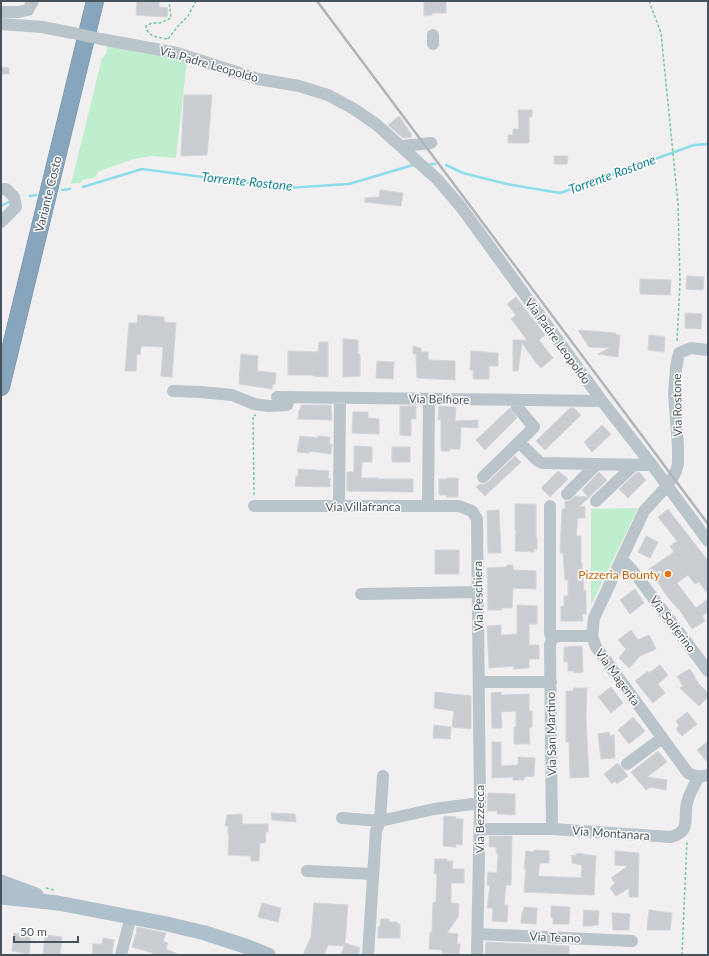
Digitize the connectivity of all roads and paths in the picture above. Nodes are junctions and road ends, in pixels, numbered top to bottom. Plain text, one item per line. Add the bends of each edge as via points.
1 (33, 1) edge
2 (95, 1) edge
3 (169, 1) edge
4 (196, 1) edge
5 (650, 1) edge
6 (1, 12) edge
7 (1, 24) edge
8 (167, 39) junction
9 (177, 52) junction
10 (431, 143) dead end
11 (402, 146) junction
12 (1, 189) edge
13 (1, 222) edge
14 (708, 350) edge
15 (679, 353) junction
16 (1, 386) edge
17 (173, 391) dead end
18 (276, 397) dead end
19 (290, 397) junction
20 (340, 398) junction
21 (429, 399) junction
22 (516, 401) junction
23 (602, 401) junction
24 (268, 406) junction
25 (519, 442) junction
26 (597, 464) junction
27 (634, 465) junction
28 (652, 465) junction
29 (483, 477) dead end
30 (667, 486) junction
31 (567, 494) dead end
32 (596, 501) dead end
33 (339, 505) junction
34 (254, 506) joint
35 (428, 506) junction
36 (550, 506) dead end
37 (472, 511) joint
38 (708, 541) edge
39 (622, 559) junction
40 (478, 592) junction
41 (361, 594) dead end
42 (592, 636) junction
43 (552, 639) junction
44 (708, 671) edge
45 (479, 682) junction
46 (551, 682) junction
47 (662, 738) junction
48 (627, 764) dead end
49 (699, 775) edge
50 (383, 776) dead end
51 (480, 803) junction
52 (342, 818) dead end
53 (380, 821) junction
54 (685, 827) junction
55 (480, 828) junction
56 (552, 829) junction
57 (307, 871) dead end
58 (373, 874) junction
59 (1, 882) edge
60 (41, 887) dead end
61 (56, 897) junction
62 (1, 898) edge
63 (131, 916) junction
64 (478, 934) junction
65 (632, 941) dead end
66 (121, 955) edge
67 (268, 955) edge
68 (368, 955) edge
69 (477, 955) edge
70 (682, 955) edge

1 - 6 street via 28,10
2 - 16 highway, Variante Costo
3 - 8 path via 171,18 146,26 150,35
4 - 8 path via 188,16
5 - 15 path via 661,33 678,204 680,281 676,340
7 - 9 street, Via Padre Leopoldo, bridge via 42,27
8 - 9 path
9 - 11 street, Via Padre Leopoldo via 258,79 299,86 328,96 354,109
10 - 11 street
11 - 23 street, Via Padre Leopoldo via 437,179 460,207
12 - 13 street via 6,189 14,197 16,207
14 - 15 street via 691,348
15 - 30 street, Via Rostone via 674,394 678,464
17 - 24 street via 232,395 254,404
18 - 19 street, Via Belfiore
19 - 20 street, Via Belfiore
19 - 24 street via 287,405
20 - 21 street, Via Belfiore
20 - 33 street
21 - 22 street, Via Belfiore
21 - 35 street
22 - 23 street, Via Belfiore
22 - 25 street via 517,407 534,427
23 - 28 street, Via Padre Leopoldo
24 - 34 path via 253,416
25 - 26 street via 542,463
25 - 29 street
26 - 27 street
26 - 31 street
27 - 28 street
27 - 32 street
28 - 30 street, Via Padre Leopoldo
30 - 38 street, Via Padre Leopoldo
30 - 39 street, Via Magenta via 644,511
33 - 34 street, Via Villafranca
33 - 35 street, Via Villafranca
35 - 37 street, Via Villafranca via 459,506
36 - 43 street, Via San Martino
37 - 40 street, Via Peschiera via 477,519
39 - 42 street, Via Magenta via 594,618
39 - 44 street, Via Solferino via 634,571
40 - 41 street
40 - 45 street, Via Peschiera
42 - 43 street via 557,636
42 - 47 street, Via Magenta via 596,647
43 - 46 street, Via San Martino
45 - 46 street
45 - 51 street, Via Bezzecca
46 - 56 street, Via San Martino
47 - 48 street
47 - 49 street, Via Magenta
49 - 54 street via 686,805
50 - 53 street
51 - 53 street via 434,809
51 - 55 street, Via Bezzecca
52 - 53 street
53 - 58 street via 376,831
54 - 56 street, Via Montanara via 678,835 671,837
54 - 70 path via 688,837
55 - 56 street, Via Montanara
55 - 64 street, Via Bezzecca
57 - 58 street
58 - 68 street
59 - 61 main road
60 - 61 path
61 - 62 main road
61 - 63 main road
63 - 66 street
63 - 67 main road via 205,933
64 - 65 street, Via Teano
64 - 69 street, Via Bezzecca

